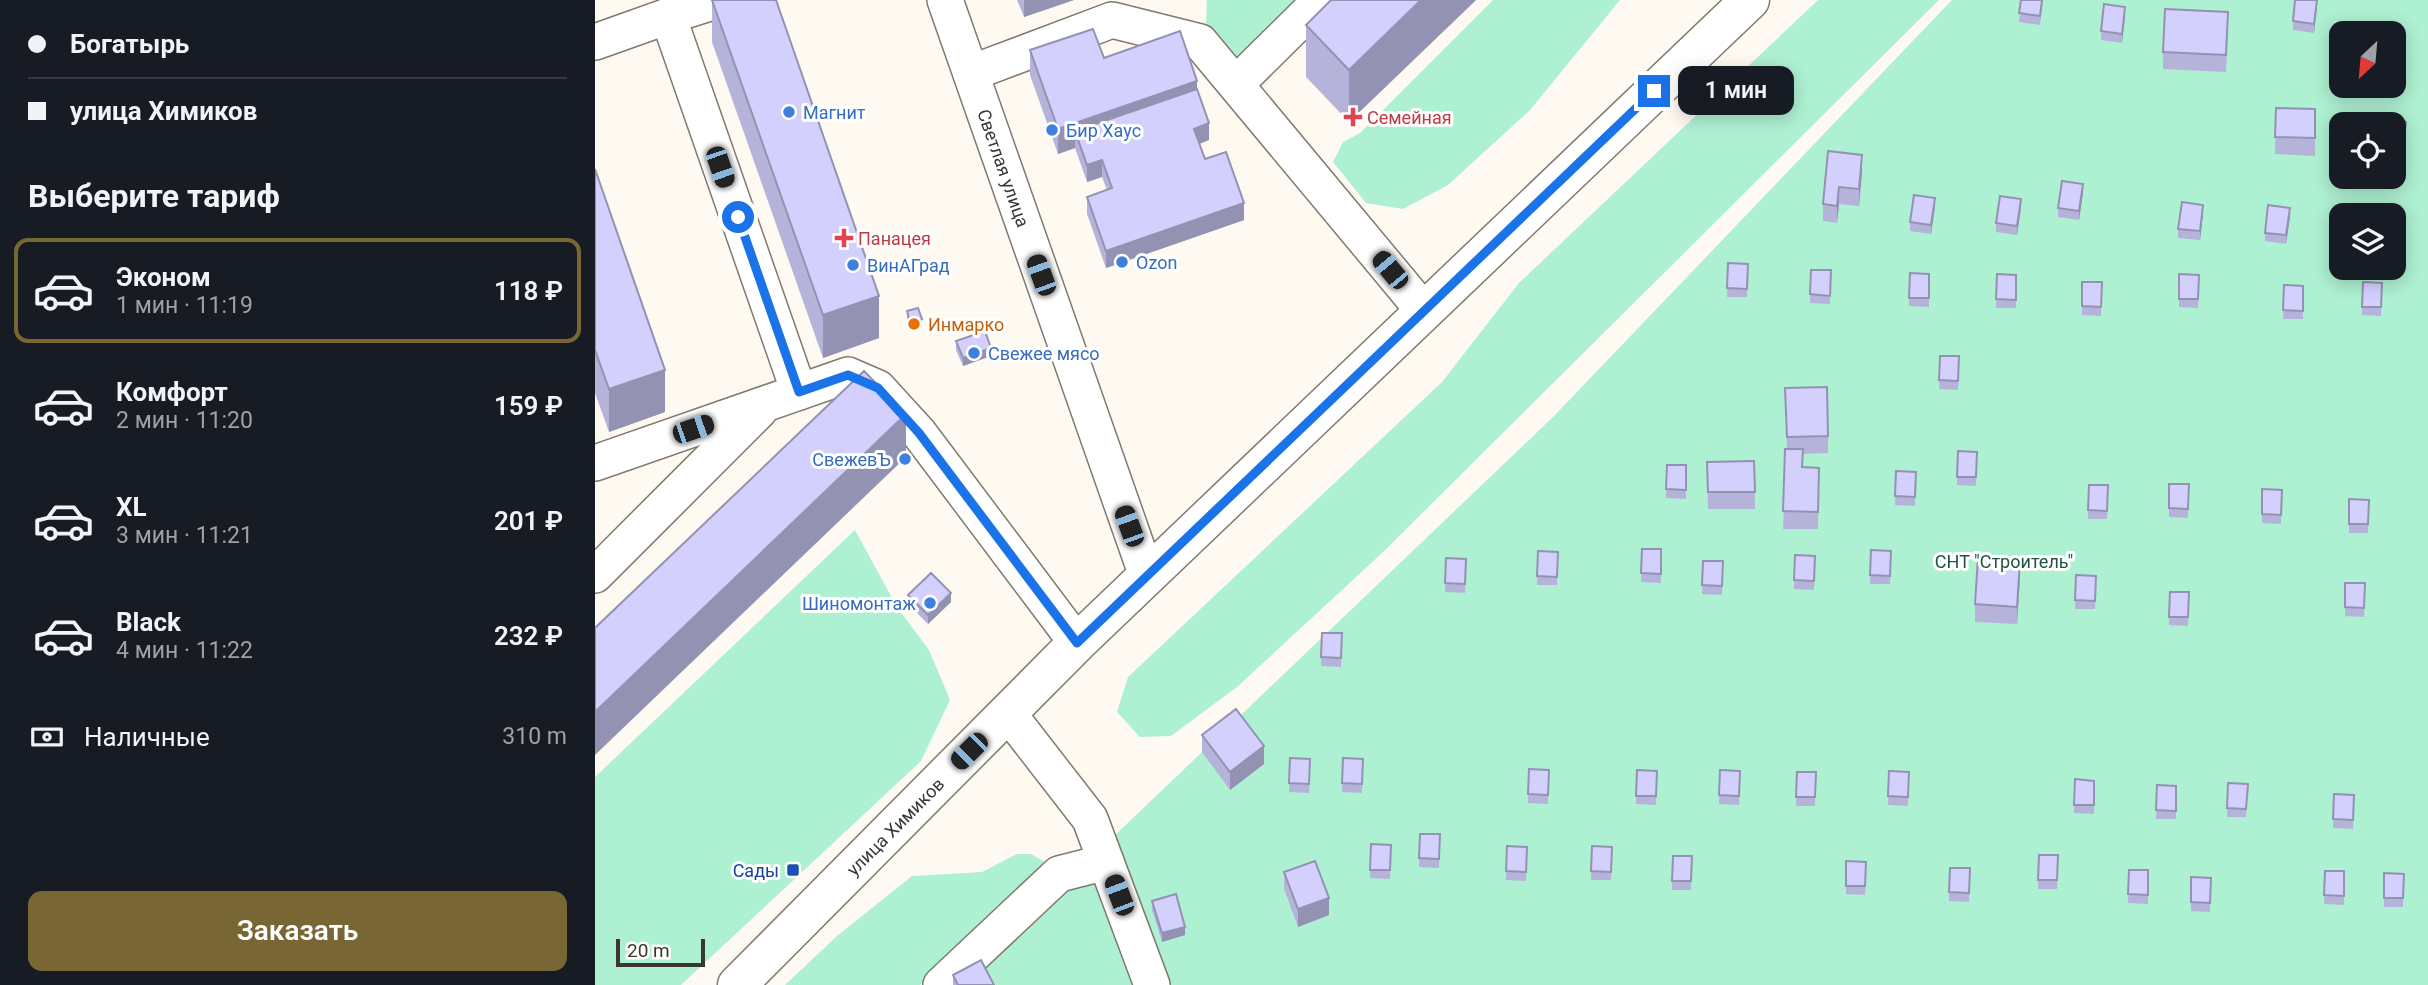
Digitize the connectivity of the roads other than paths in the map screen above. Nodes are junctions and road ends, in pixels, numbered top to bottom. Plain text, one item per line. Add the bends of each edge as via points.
1 (719, 0) edge
2 (945, 0) edge
3 (1321, 0) edge
4 (1750, 0) edge
5 (1109, 10) edge
6 (668, 16) junction
7 (595, 42) edge
8 (971, 73) junction
9 (1235, 84) junction
10 (1424, 311) junction
11 (799, 392) junction
12 (766, 404) junction
13 (595, 463) edge
14 (595, 575) edge
15 (1147, 576) junction
16 (1077, 643) junction
17 (1007, 712) junction
18 (1106, 862) junction
19 (737, 985) edge
20 (941, 985) edge
21 (1152, 985) edge

1 - 6 street
2 - 8 street, Светлая улица
3 - 9 street
4 - 10 main road, улица Химиков
5 - 8 street
5 - 9 street via 1200,42
6 - 7 street
6 - 11 street
8 - 15 street, Светлая улица
9 - 10 street
10 - 15 main road, улица Химиков
11 - 12 street
11 - 16 street via 848,375 878,388 919,433
12 - 13 street
12 - 14 street
15 - 16 main road, улица Химиков
16 - 17 main road, улица Химиков
17 - 18 street via 1090,819
17 - 19 main road, улица Химиков
18 - 20 street via 1059,874
18 - 21 street

